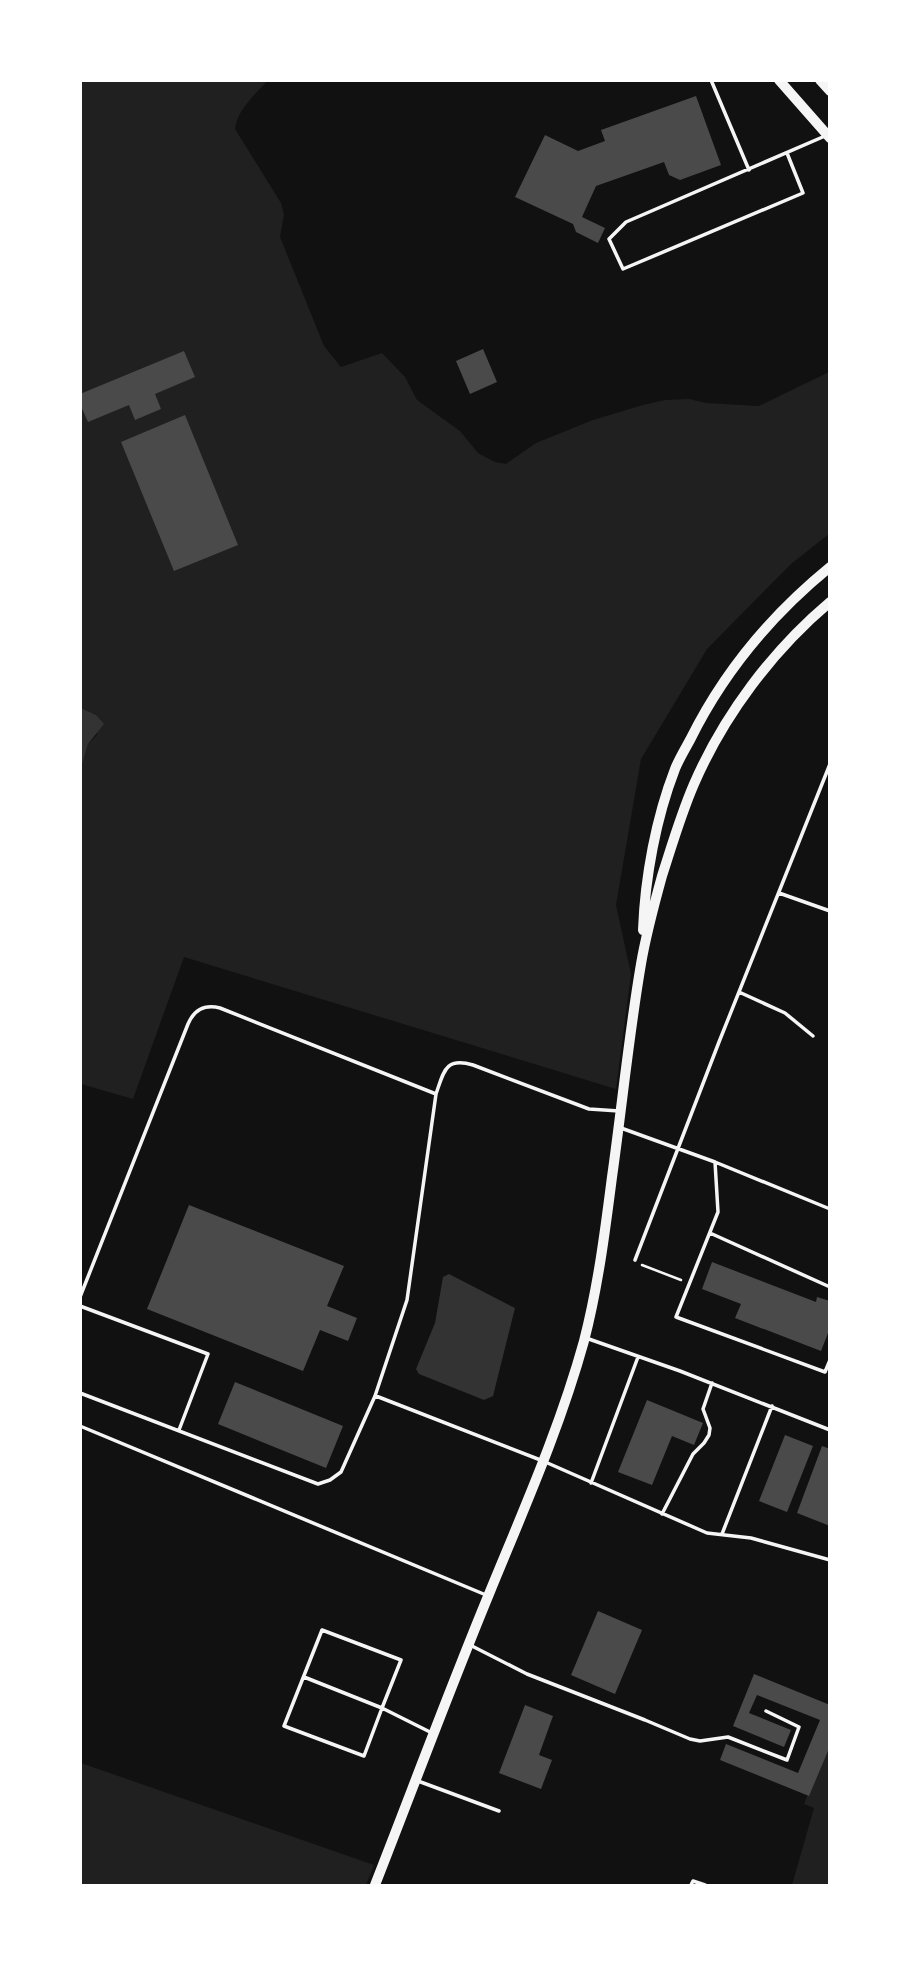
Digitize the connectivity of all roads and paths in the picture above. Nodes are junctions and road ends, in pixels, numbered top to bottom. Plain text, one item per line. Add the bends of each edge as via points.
1 (711, 80) edge
2 (779, 80) edge
3 (820, 80) edge
4 (830, 91) edge
5 (828, 137) edge
6 (786, 153) junction
7 (748, 170) junction
8 (830, 567) edge
9 (830, 602) edge
10 (830, 764) edge
11 (779, 893) junction
12 (830, 911) edge
13 (641, 962) junction
14 (739, 992) junction
15 (813, 1036) dead end
16 (436, 1094) junction
17 (621, 1111) junction
18 (619, 1128) junction
19 (678, 1149) junction
20 (715, 1162) junction
21 (830, 1209) edge
22 (710, 1233) junction
23 (635, 1260) dead end
24 (642, 1265) dead end
25 (690, 1283) junction
26 (830, 1287) edge
27 (80, 1297) edge
28 (80, 1306) edge
29 (585, 1338) junction
30 (638, 1357) junction
31 (830, 1360) edge
32 (712, 1383) junction
33 (80, 1393) edge
34 (375, 1396) junction
35 (772, 1406) junction
36 (80, 1426) edge
37 (179, 1430) junction
38 (830, 1430) edge
39 (543, 1461) junction
40 (591, 1483) junction
41 (662, 1514) junction
42 (722, 1534) junction
43 (830, 1560) edge
44 (488, 1595) junction
45 (468, 1644) junction
46 (304, 1677) junction
47 (382, 1709) junction
48 (766, 1712) dead end
49 (433, 1734) junction
50 (416, 1781) junction
51 (499, 1811) dead end
52 (376, 1885) edge
53 (691, 1885) edge
54 (705, 1885) edge

1 - 7 lane
2 - 5 main road
3 - 4 main road
5 - 6 lane
6 - 7 lane
6 - 7 lane via 803,193 623,269 609,239 626,222
8 - 13 main road via 794,598 719,686 675,768 654,840
9 - 13 main road via 777,653 733,712 695,782 651,913
10 - 11 lane
11 - 12 lane
11 - 14 lane
13 - 17 main road
14 - 15 lane via 785,1013
14 - 19 lane
16 - 17 lane via 443,1073 456,1061 589,1109
16 - 27 lane via 220,1008 200,1009 188,1024
16 - 34 lane via 407,1300
17 - 18 main road
18 - 19 lane
18 - 29 main road
19 - 20 lane
19 - 23 lane
20 - 21 lane
20 - 22 lane via 718,1212
22 - 25 lane
22 - 26 lane
24 - 25 path
25 - 31 lane via 676,1317 825,1372
28 - 37 lane via 208,1354
29 - 30 lane
29 - 39 main road
30 - 32 lane
30 - 40 lane
32 - 35 lane
32 - 41 lane via 703,1409 709,1435 692,1454
33 - 37 lane
34 - 37 lane via 341,1472 318,1484
34 - 39 lane
35 - 38 lane
35 - 42 lane
36 - 44 lane
39 - 40 lane
39 - 44 main road
40 - 41 lane
41 - 42 lane via 707,1533
42 - 43 lane
44 - 45 main road
45 - 48 lane via 527,1674 690,1739 728,1737 787,1760 799,1727
45 - 49 main road
46 - 47 lane
46 - 47 lane via 322,1630 401,1660
46 - 47 lane via 284,1726 364,1756
47 - 49 lane
49 - 50 main road
50 - 51 lane
50 - 52 main road
53 - 54 lane via 693,1881

